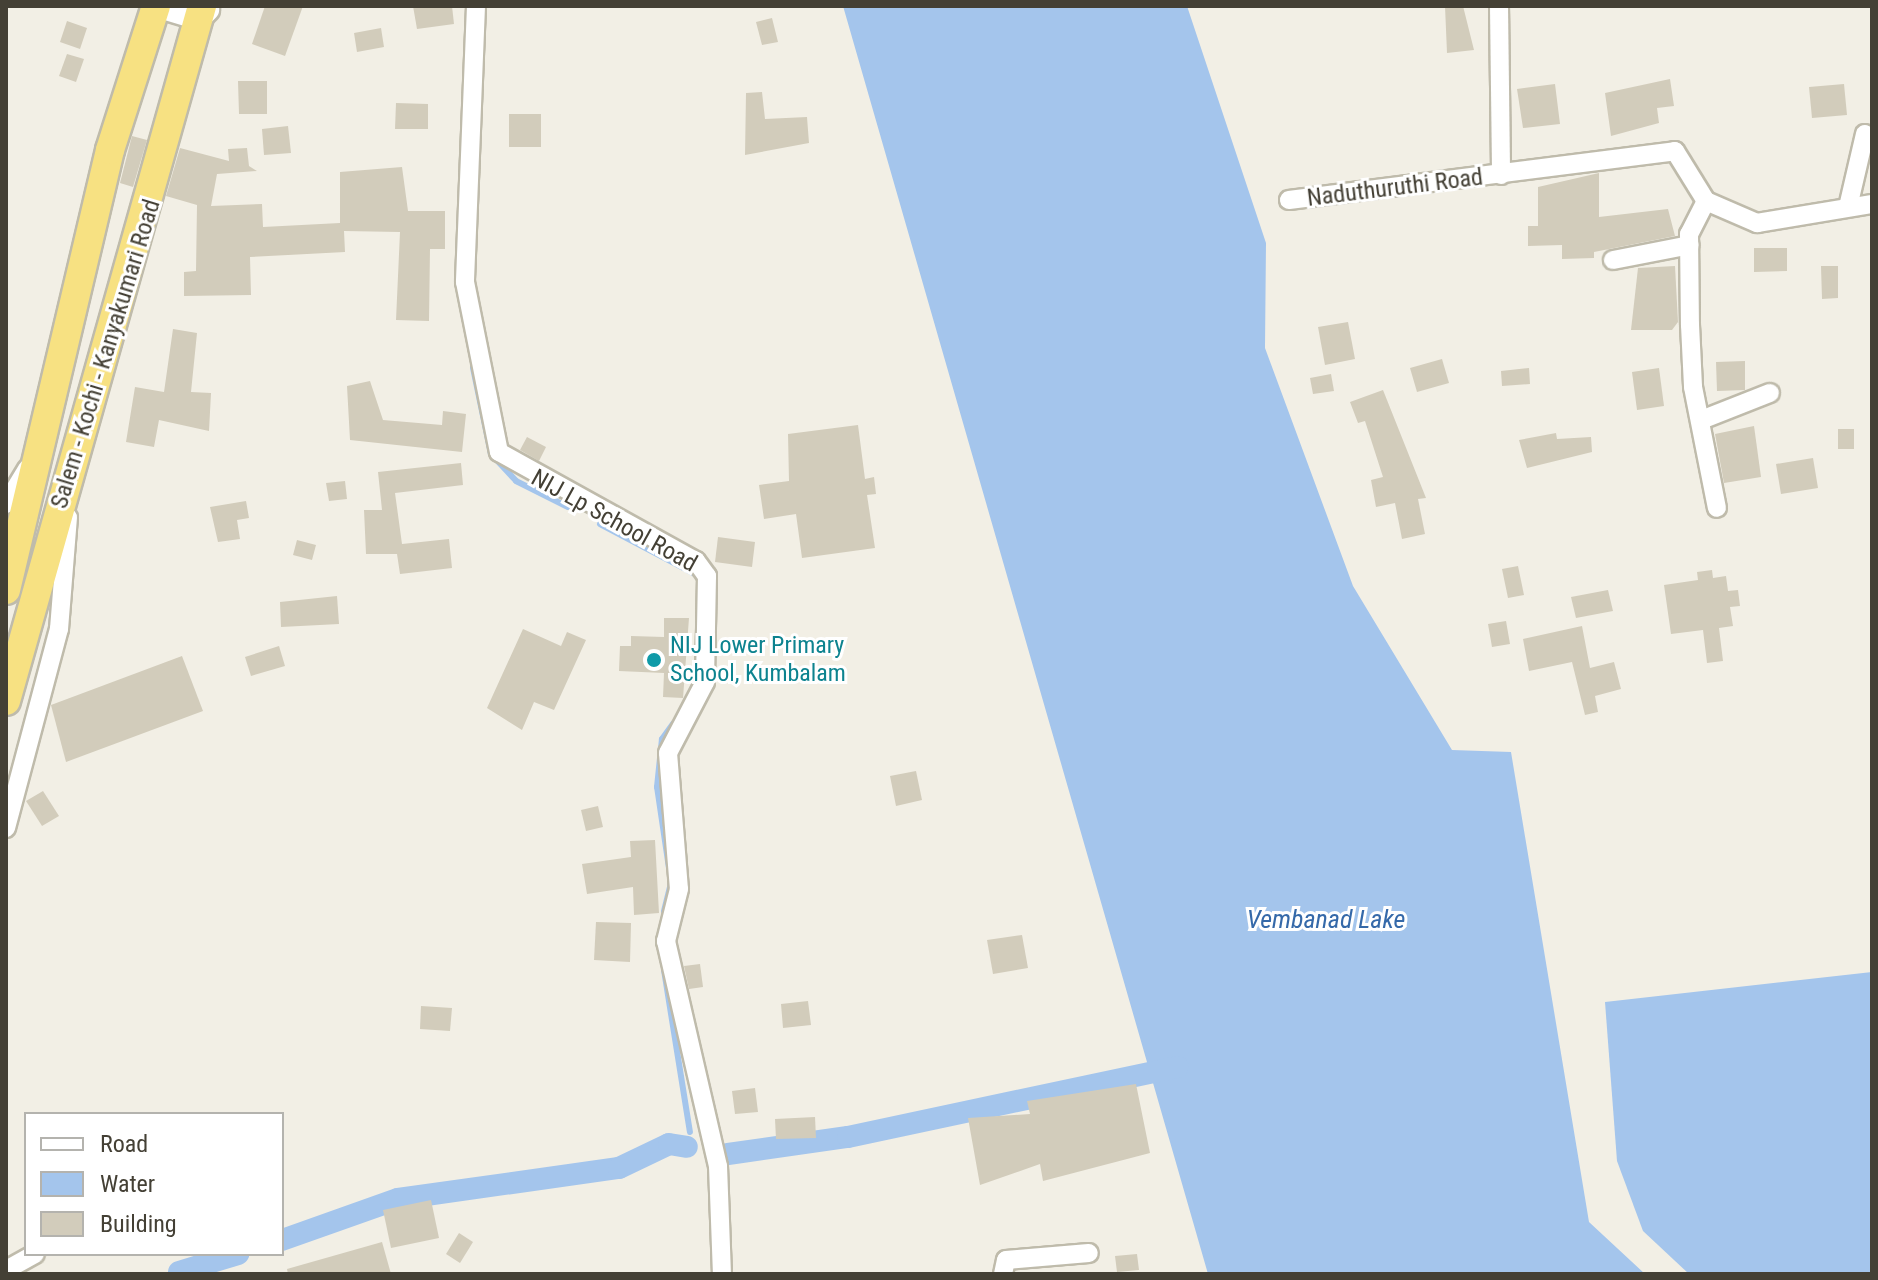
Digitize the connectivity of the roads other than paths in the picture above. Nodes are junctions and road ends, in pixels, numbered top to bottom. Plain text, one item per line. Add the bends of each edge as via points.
1 (156, 6) edge
2 (476, 6) edge
3 (1499, 6) edge
4 (204, 10) edge
5 (1865, 134) dead end
6 (1501, 175) junction
7 (1289, 200) dead end
8 (1706, 201) junction
9 (1872, 204) edge
10 (1848, 207) junction
11 (1690, 245) junction
12 (1613, 260) dead end
13 (1770, 393) dead end
14 (1701, 420) junction
15 (48, 427) junction
16 (72, 467) junction
17 (6, 504) edge
18 (1717, 508) dead end
19 (6, 590) edge
20 (6, 701) edge
21 (6, 828) edge
22 (1089, 1253) dead end
23 (31, 1256) edge
24 (6, 1270) edge
25 (722, 1274) edge
26 (1003, 1274) edge

1 - 4 street
1 - 15 highway, Salem - Kochi - Kanyakumari Road via 110,150
2 - 25 street, NIJ Lp School Road via 465,282 499,452 696,561 707,576 705,682 668,753 679,889 666,941 718,1166
3 - 6 street, Naduthuruthi Road
4 - 16 highway, Salem - Kochi - Kanyakumari Road
5 - 10 street
6 - 7 street, Naduthuruthi Road
6 - 8 street, Naduthuruthi Road via 1675,151
8 - 10 street via 1757,223
8 - 11 street
9 - 10 street
11 - 12 street
11 - 14 street via 1693,387
13 - 14 street
14 - 18 street
15 - 17 street
15 - 19 highway, Salem - Kochi - Kanyakumari Road
16 - 20 highway, Salem - Kochi - Kanyakumari Road
16 - 21 street via 59,629
22 - 26 street via 1006,1260
23 - 24 street

